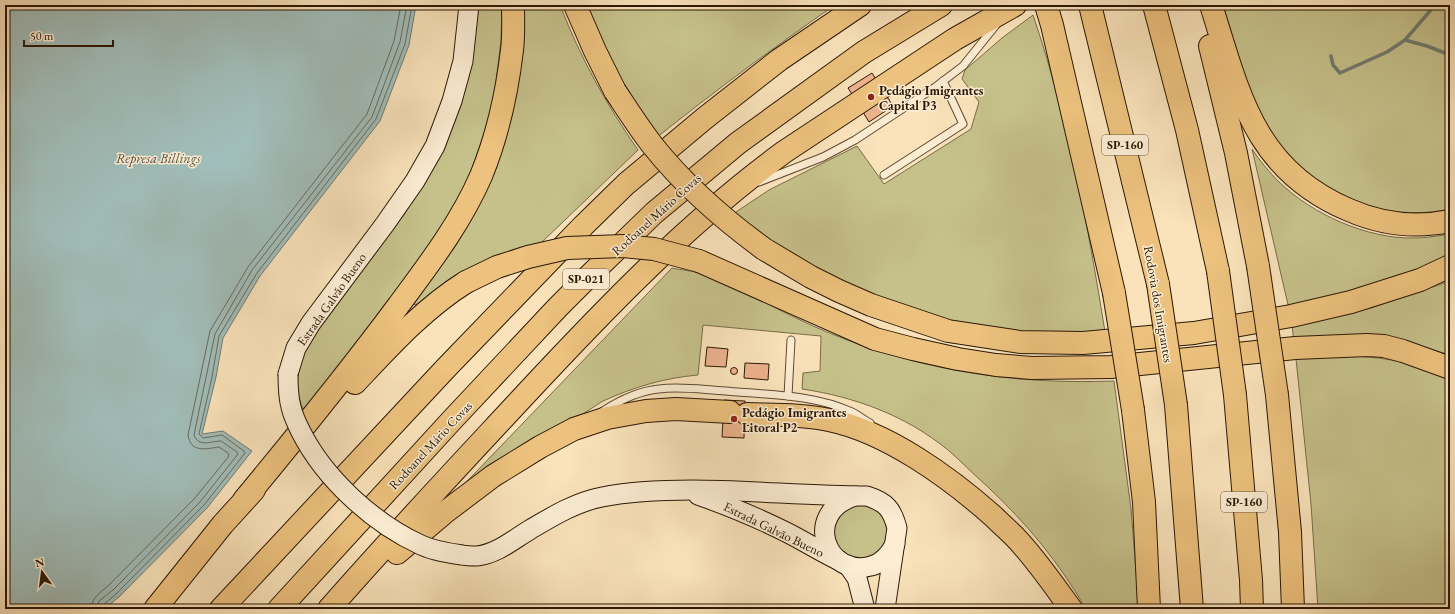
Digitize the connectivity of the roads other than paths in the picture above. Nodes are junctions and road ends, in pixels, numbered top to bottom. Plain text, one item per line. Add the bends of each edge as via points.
1 (469, 5) edge
2 (513, 5) edge
3 (575, 5) edge
4 (860, 5) edge
5 (941, 5) edge
6 (1090, 5) edge
7 (1154, 5) edge
8 (1200, 5) edge
9 (1211, 5) edge
10 (1012, 7) edge
11 (1049, 15) edge
12 (943, 81) junction
13 (884, 175) dead end
14 (734, 192) junction
15 (1450, 221) edge
16 (1450, 266) edge
17 (792, 340) dead end
18 (1450, 368) edge
19 (788, 396) junction
20 (876, 426) dead end
21 (574, 429) junction
22 (896, 438) dead end
23 (932, 469) junction
24 (685, 490) junction
25 (855, 496) junction
26 (244, 500) junction
27 (896, 542) junction
28 (844, 563) junction
29 (155, 609) edge
30 (221, 609) edge
31 (279, 609) edge
32 (330, 609) edge
33 (866, 609) edge
34 (885, 609) edge
35 (1071, 609) edge
36 (1149, 609) edge
37 (1192, 609) edge
38 (1252, 609) edge
39 (1293, 609) edge

1 - 24 main road, Estrada Galvão Bueno, bridge via 463,61 452,101 435,146 415,181 311,323 296,348 288,374 291,408 295,419 322,466 344,491 379,520 420,545 462,556 478,556 493,551 562,512 600,497 648,490
2 - 26 highway via 508,84 491,149 469,201 448,239 366,348
3 - 16 highway, bridge via 594,51 615,91 654,146 719,215 764,249 811,277 858,300 948,331 1020,342 1083,343 1194,333 1351,302 1420,280
4 - 30 highway, SP-021 via 779,60 626,184 446,368
5 - 31 highway, Rodoanel Mário Covas / SP-021 via 864,52 738,143 654,213 558,308
6 - 37 highway, Rodovia dos Imigrantes / SP-160, bridge via 1158,284 1176,405
7 - 38 highway, SP-160, bridge via 1187,130 1218,271 1235,395
8 - 39 highway, bridge via 1236,153 1258,266 1277,395 1290,532
9 - 15 highway via 1250,117 1263,142 1289,173 1321,197 1364,217 1413,225
10 - 12 lane via 969,59
10 - 14 highway via 955,39 804,139
11 - 36 highway, bridge via 1114,293 1133,410 1144,502
12 - 13 lane via 963,124
12 - 14 lane via 844,148
14 - 32 highway via 685,233 579,336 425,501
17 - 19 lane
18 - 26 highway, bridge via 1403,350 1366,345 1295,348 1112,367 1032,368 996,365 951,357 876,338 699,260 654,249 623,246 567,248 498,267 466,282 435,304 397,339
19 - 20 lane via 834,405
19 - 21 lane via 680,387 658,389 619,401
21 - 23 highway via 607,418 676,409 801,416 850,426 880,439
21 - 32 highway via 493,476 444,513
22 - 23 lane
23 - 35 highway via 971,497 1014,536 1044,570
24 - 25 main road, Estrada Galvão Bueno
24 - 28 main road, Estrada Galvão Bueno via 738,509
25 - 27 main road, Estrada Galvão Bueno via 873,498 888,507 897,528
25 - 28 main road, Estrada Galvão Bueno via 844,499 835,506 825,526 825,538 829,549
26 - 29 highway
27 - 28 main road, Estrada Galvão Bueno via 892,551 876,565 866,568
27 - 34 main road, Estrada Galvão Bueno
28 - 33 main road, Estrada Galvão Bueno via 857,578

